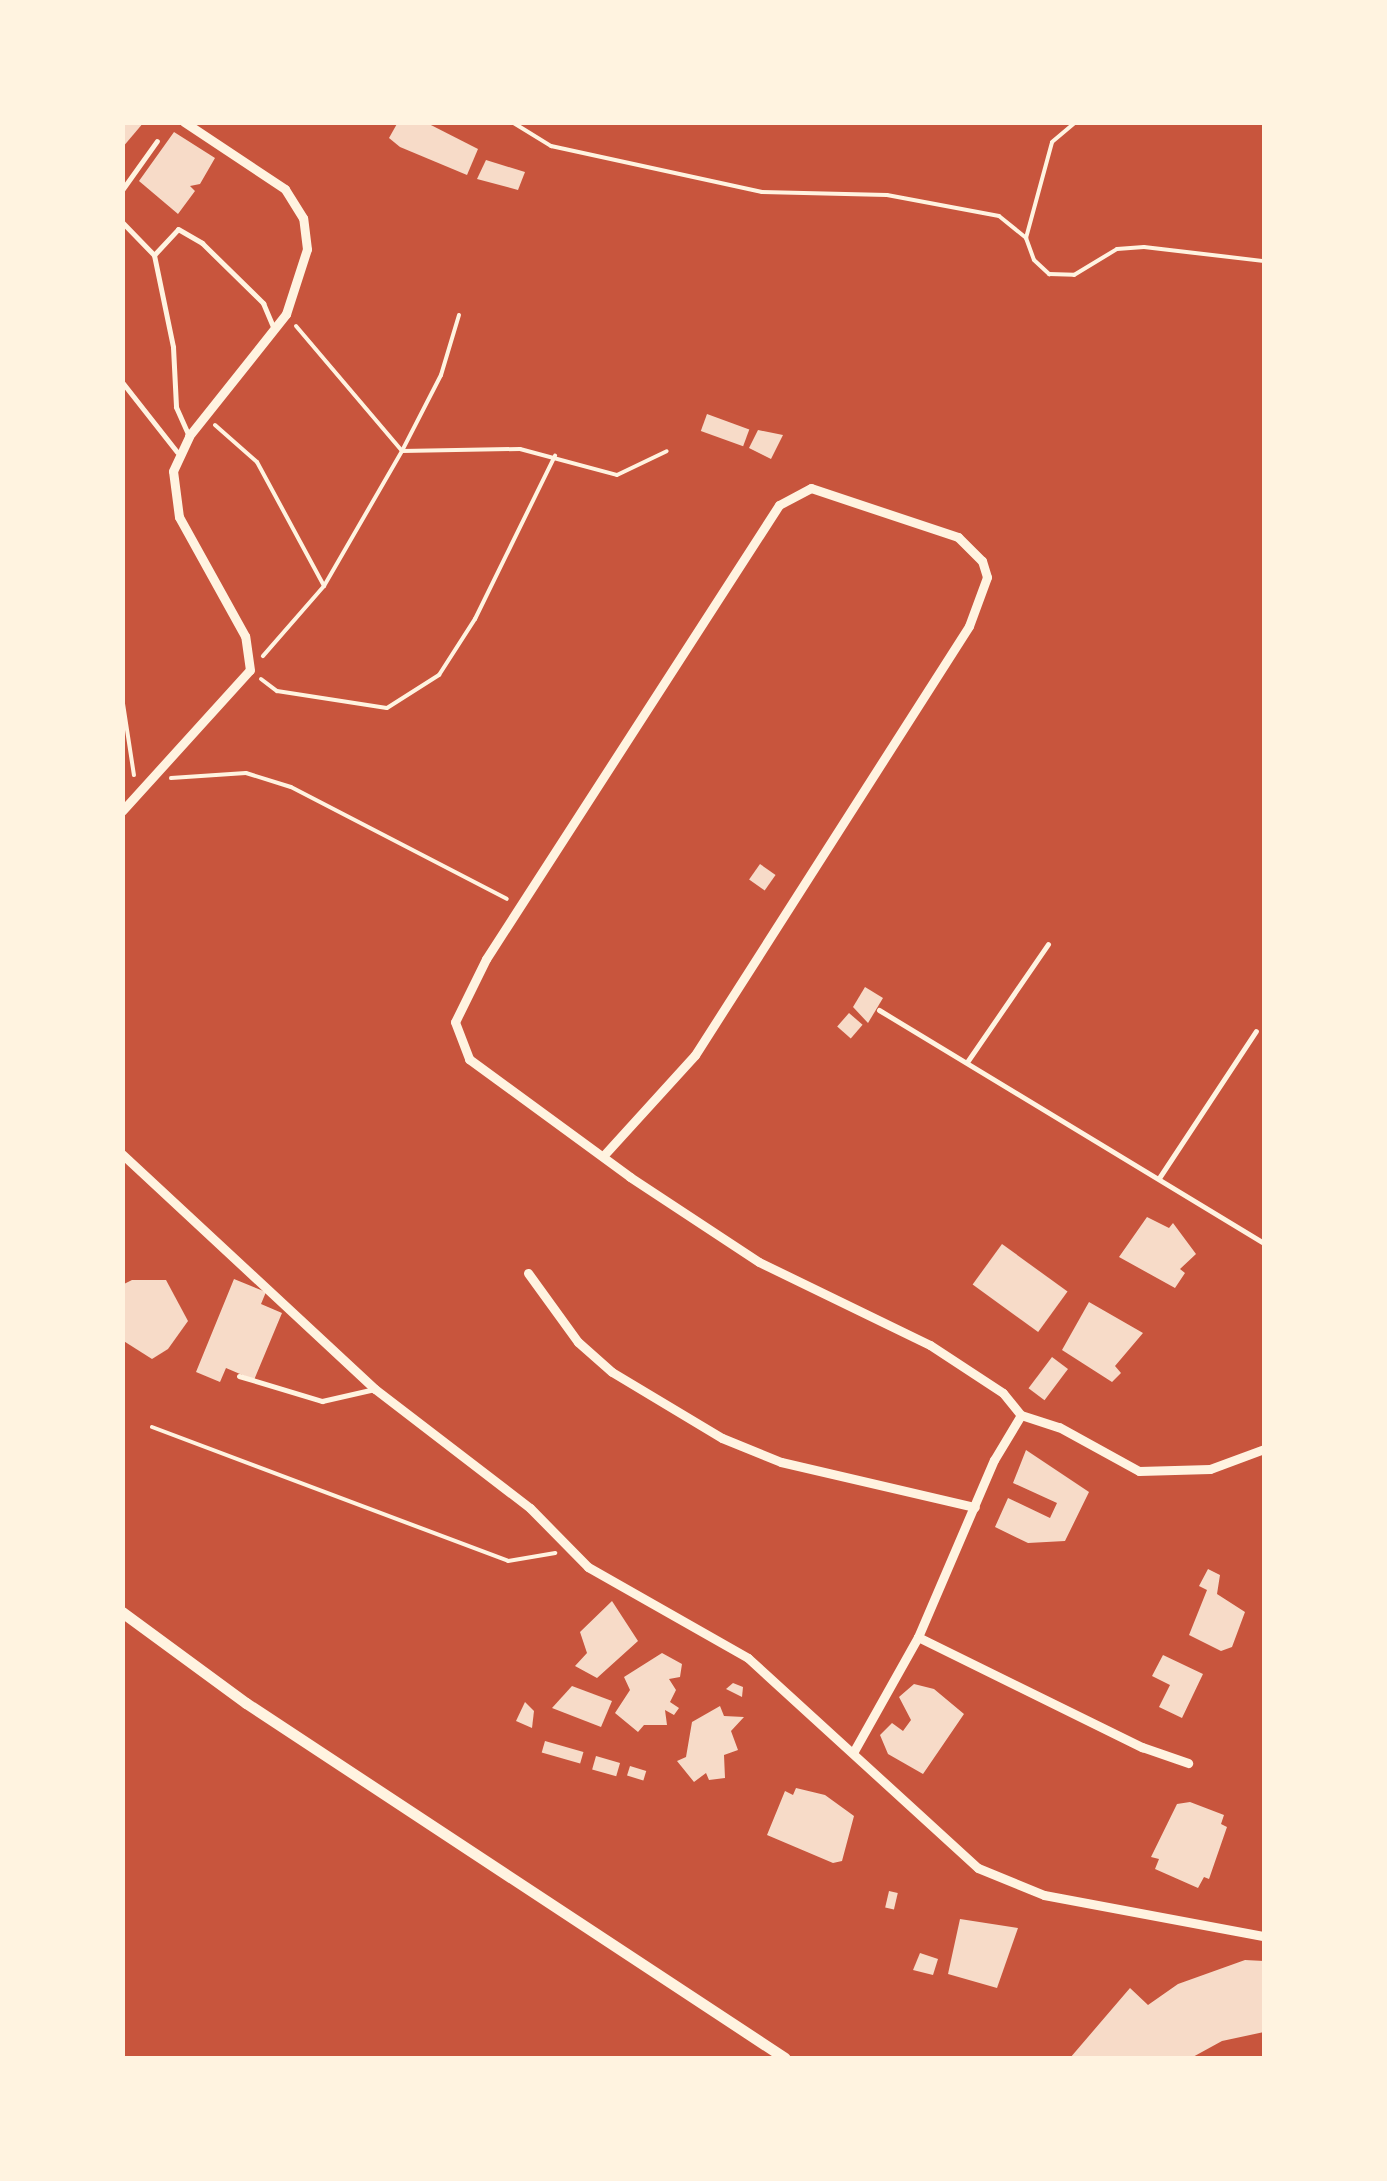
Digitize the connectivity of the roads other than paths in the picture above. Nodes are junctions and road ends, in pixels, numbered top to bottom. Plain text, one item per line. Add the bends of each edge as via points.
1 (184, 122) edge
2 (157, 141) dead end
3 (122, 190) edge
4 (122, 222) edge
5 (154, 255) junction
6 (274, 330) junction
7 (122, 382) edge
8 (189, 436) junction
9 (177, 452) junction
10 (122, 811) edge
11 (1048, 944) dead end
12 (879, 1010) dead end
13 (1256, 1031) dead end
14 (967, 1062) junction
15 (122, 1154) edge
16 (604, 1155) junction
17 (1159, 1178) junction
18 (1264, 1243) edge
19 (528, 1273) dead end
20 (239, 1376) dead end
21 (374, 1389) junction
22 (1020, 1416) junction
23 (1264, 1449) edge
24 (975, 1506) junction
25 (122, 1612) edge
26 (918, 1637) junction
27 (854, 1751) junction
28 (1188, 1762) dead end
29 (1264, 1936) edge
30 (785, 2058) edge

1 - 6 street via 260,168 285,189 303,218 307,249 286,314
2 - 3 lane
4 - 5 lane
5 - 6 lane via 178,229 202,243 263,303
5 - 8 lane via 173,347 176,406
6 - 8 street
7 - 9 lane
8 - 9 street
9 - 10 street via 173,490 179,517 245,636 250,670
11 - 14 lane
12 - 14 lane
13 - 17 lane
14 - 17 lane
15 - 21 street
16 - 16 street via 485,1072 457,1040 462,1000 779,506 811,488 938,528 970,546 987,577 969,626 695,1055
16 - 22 street via 759,1262 930,1346 1003,1394
17 - 18 lane
19 - 24 street via 578,1342 612,1372 722,1438 781,1462
20 - 21 lane via 322,1401
21 - 27 street via 530,1508 614,1586 748,1658
22 - 23 street via 1059,1427 1139,1472 1210,1469
22 - 24 street
24 - 26 street
25 - 30 street via 246,1702
26 - 27 street
26 - 28 street via 1093,1724
27 - 29 street via 978,1868 1002,1882 1180,1925

